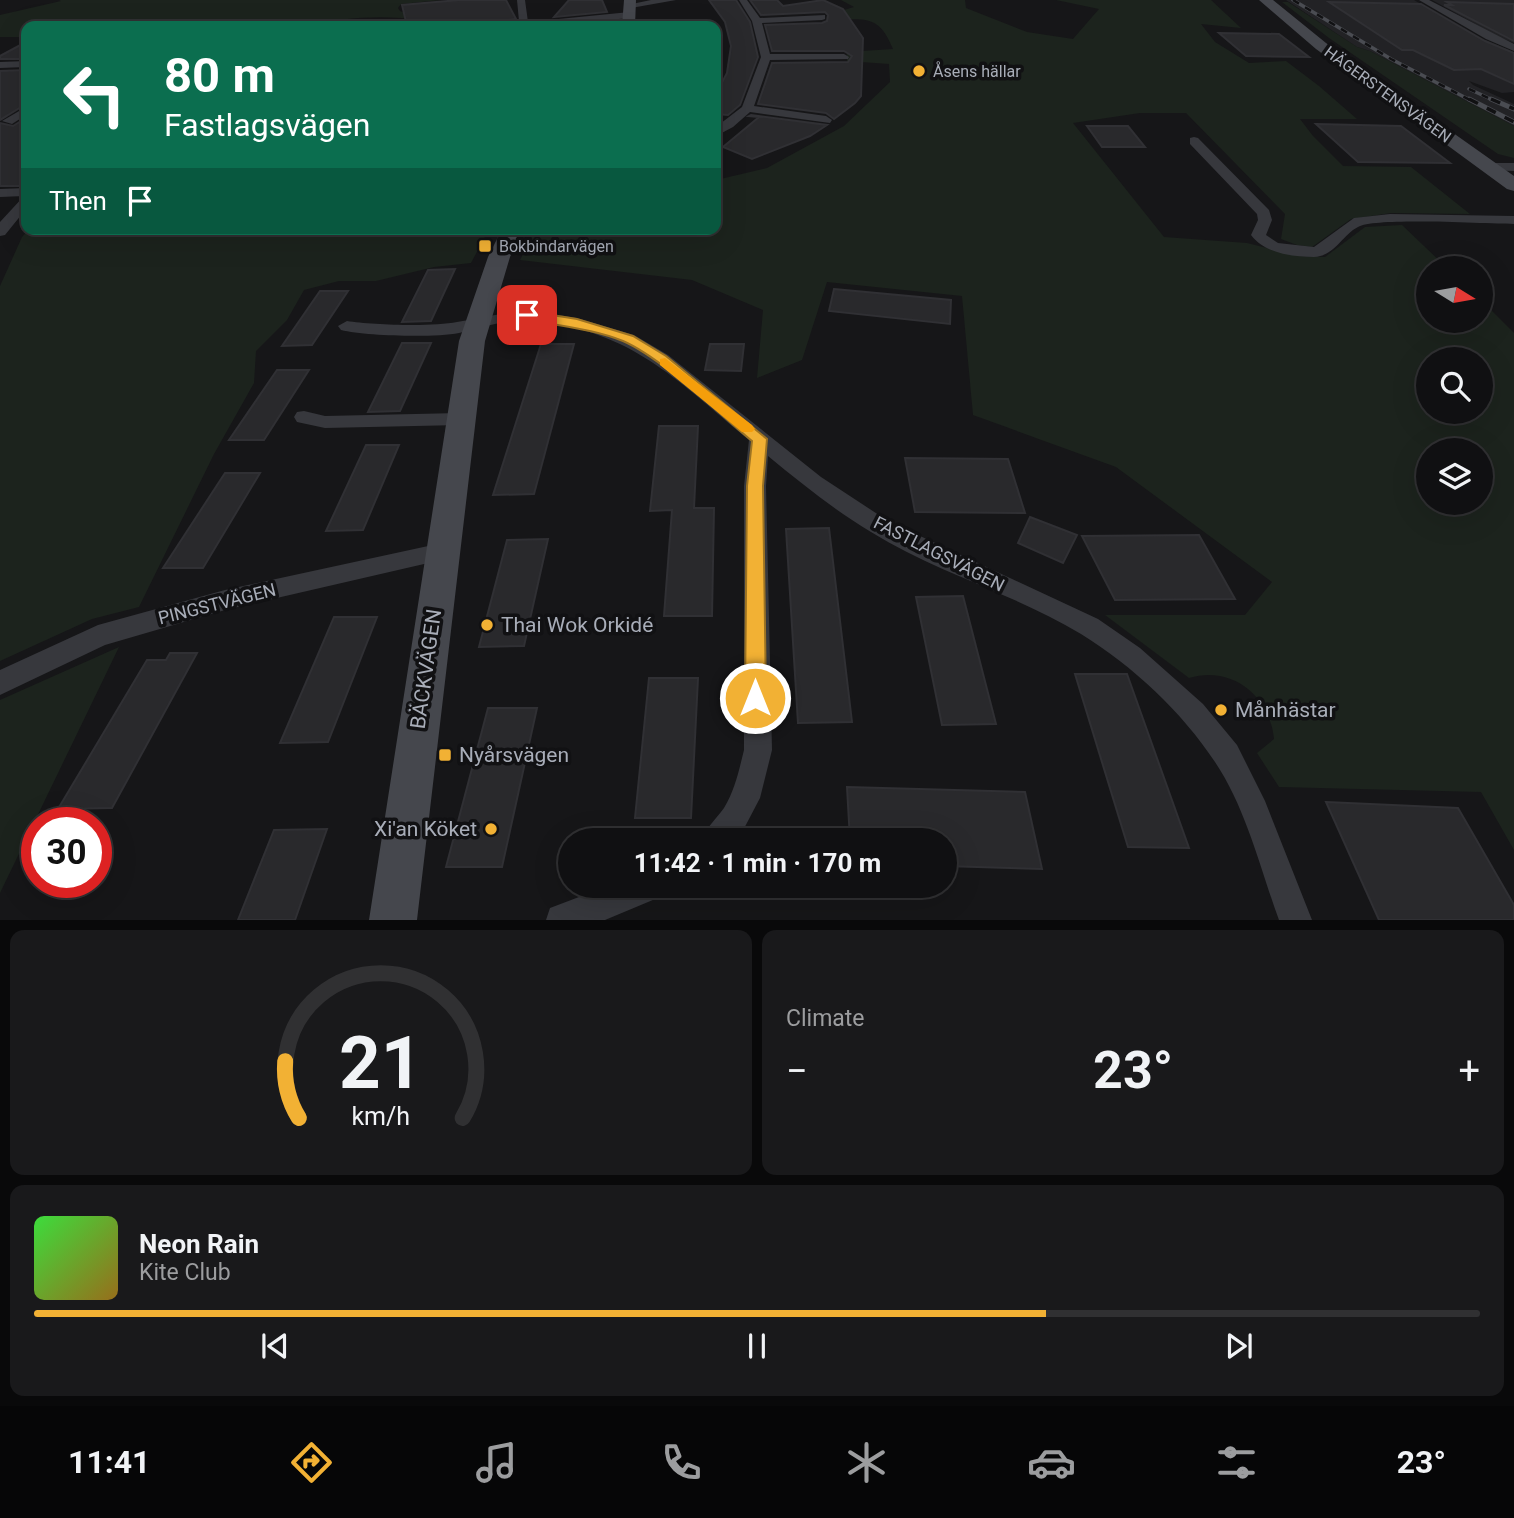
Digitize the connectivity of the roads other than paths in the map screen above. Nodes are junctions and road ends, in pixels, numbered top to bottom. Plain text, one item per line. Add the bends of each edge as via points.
1 (521, 0) edge
2 (672, 0) edge
3 (743, 0) edge
4 (1265, 0) edge
5 (1423, 0) edge
6 (630, 12) edge
7 (822, 17) dead end
8 (522, 21) edge
9 (561, 21) edge
10 (757, 21) junction
11 (1514, 48) edge
12 (766, 57) junction
13 (844, 57) dead end
14 (21, 64) edge
15 (0, 65) edge
16 (747, 108) junction
17 (21, 112) edge
18 (4, 117) edge
19 (826, 120) dead end
20 (721, 129) edge
21 (1194, 141) dead end
22 (1490, 167) junction
23 (1514, 167) edge
24 (1514, 185) edge
25 (21, 192) edge
26 (0, 193) edge
27 (21, 206) edge
28 (1514, 220) edge
29 (0, 233) edge
30 (510, 235) edge
31 (477, 322) junction
32 (347, 326) dead end
33 (304, 417) dead end
34 (460, 419) junction
35 (760, 439) junction
36 (442, 552) junction
37 (0, 683) edge
38 (729, 828) edge
39 (622, 898) edge
40 (393, 919) edge
41 (562, 919) edge
42 (1296, 919) edge

1 - 8 street
2 - 6 street
3 - 10 street
4 - 22 street, HÄGERSTENSVÄGEN via 1321,46
5 - 11 street
6 - 9 street
7 - 10 street
10 - 12 street
12 - 13 street
12 - 16 street
14 - 15 street
16 - 19 street
16 - 20 street
17 - 18 street
21 - 28 street via 1264,213 1258,234 1264,242 1288,250 1326,248 1354,222 1390,218
22 - 23 street
22 - 24 street, HÄGERSTENSVÄGEN
25 - 26 street
27 - 29 street
30 - 31 street, BÄCKVÄGEN
31 - 32 street via 456,328 364,330
31 - 34 street, BÄCKVÄGEN
31 - 35 street, FASTLAGSVÄGEN via 527,315 577,323 628,339 662,359
33 - 34 street via 325,422
34 - 36 street, BÄCKVÄGEN
35 - 38 street via 755,486 758,750 751,787
35 - 42 street, FASTLAGSVÄGEN via 880,527 1089,626 1117,644 1195,713 1238,774
36 - 37 street, PINGSTVÄGEN via 225,600 98,636
36 - 40 street, BÄCKVÄGEN
39 - 41 street

